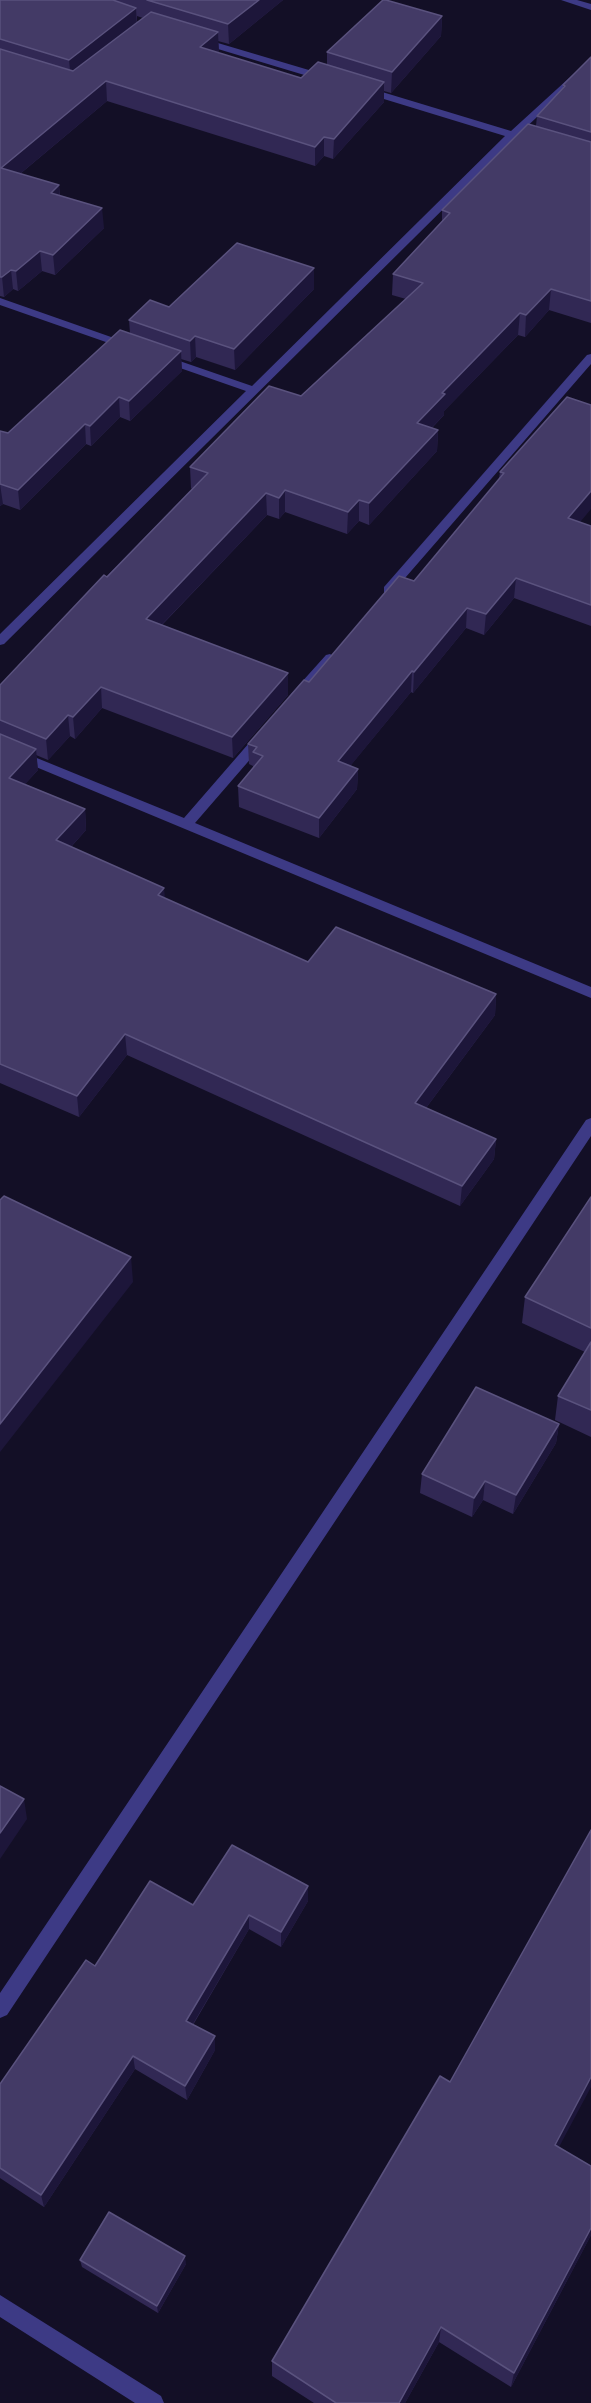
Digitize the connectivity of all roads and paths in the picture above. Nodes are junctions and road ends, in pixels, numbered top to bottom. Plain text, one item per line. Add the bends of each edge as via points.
1 (566, 0) edge
2 (591, 7) edge
3 (195, 39) edge
4 (591, 61) edge
5 (331, 80) edge
6 (354, 87) edge
7 (512, 135) junction
8 (535, 142) edge
9 (0, 302) edge
10 (591, 357) edge
11 (253, 390) junction
12 (381, 599) edge
13 (0, 641) edge
14 (342, 644) edge
15 (287, 707) edge
16 (272, 725) edge
17 (0, 747) edge
18 (186, 824) junction
19 (591, 993) edge
20 (591, 1124) edge
21 (0, 2009) edge
22 (0, 2305) edge
23 (154, 2403) edge

1 - 2 street
3 - 5 street
4 - 7 street
6 - 7 street
7 - 8 street
7 - 11 street
9 - 11 street
10 - 12 street
11 - 13 street
14 - 15 street
16 - 18 street
17 - 18 street
18 - 19 street
20 - 21 street
22 - 23 street

